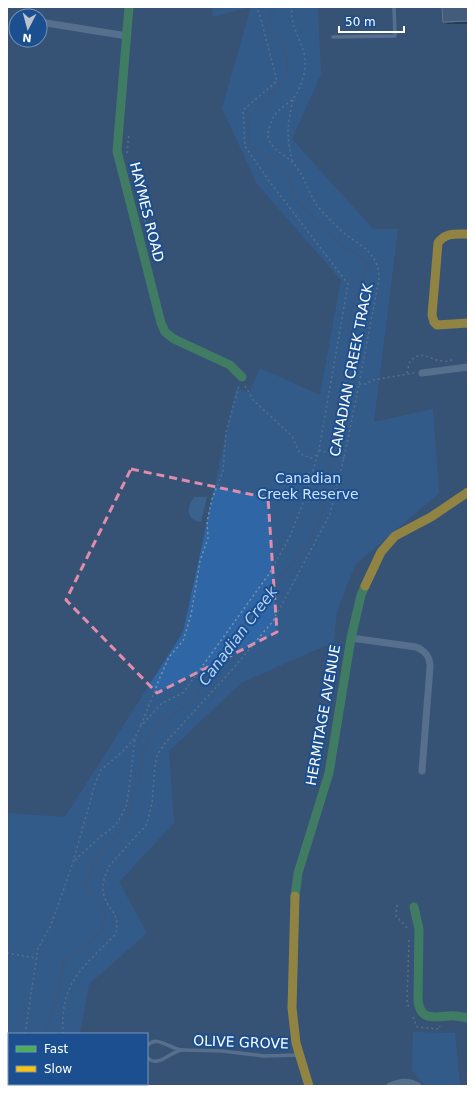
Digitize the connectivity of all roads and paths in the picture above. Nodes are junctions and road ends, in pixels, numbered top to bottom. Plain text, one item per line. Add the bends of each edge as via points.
1 (129, 7) edge
2 (256, 7) edge
3 (292, 7) edge
4 (394, 7) edge
5 (48, 23) edge
6 (127, 36) junction
7 (333, 37) dead end
8 (293, 100) junction
9 (129, 132) dead end
10 (127, 156) dead end
11 (293, 163) junction
12 (133, 176) dead end
13 (146, 226) dead end
14 (468, 234) edge
15 (468, 323) edge
16 (457, 360) dead end
17 (468, 367) edge
18 (407, 373) junction
19 (422, 373) joint
20 (242, 377) joint
21 (359, 384) junction
22 (245, 387) dead end
23 (319, 450) junction
24 (318, 454) junction
25 (344, 458) junction
26 (468, 492) edge
27 (351, 638) junction
28 (140, 727) junction
29 (135, 738) junction
30 (422, 771) dead end
31 (74, 862) junction
32 (414, 907) dead end
33 (7, 953) edge
34 (36, 958) junction
35 (468, 1018) edge
36 (25, 1033) edge
37 (63, 1033) edge
38 (148, 1045) edge
39 (182, 1050) junction
40 (299, 1055) junction
41 (148, 1058) edge
42 (309, 1086) edge
43 (390, 1086) edge
44 (418, 1086) edge

1 - 6 street, HAYMES ROAD
2 - 23 path via 276,81 243,110 245,146 348,284
3 - 8 path via 292,21 305,60 299,89
4 - 7 lane via 396,36
5 - 6 street
6 - 20 street, HAYMES ROAD via 117,151 161,323 165,332 174,339 230,365
8 - 11 path via 288,127 288,146
8 - 11 path, CANADIAN CREEK TRACK via 274,113 268,133 273,146
9 - 10 path
11 - 21 path, CANADIAN CREEK TRACK via 320,209 343,232 370,253 379,270
12 - 13 path via 141,194
14 - 15 street via 448,234 440,239 437,247 432,315 436,325
16 - 18 path via 441,361 419,355 410,360
17 - 19 street
18 - 19 path
18 - 21 path
20 - 28 path via 226,432 223,471 212,499 208,538 200,561 191,615 183,641 169,657 160,675
21 - 25 path, CANADIAN CREEK TRACK
22 - 24 path via 254,401 292,436 300,454 311,458
23 - 24 path
23 - 25 path
24 - 28 path via 290,536 269,574 184,693 161,704
25 - 37 path, CANADIAN CREEK TRACK via 330,514 273,621 157,755 148,824 110,865 103,882 104,896 116,918 116,934 72,982 62,1019
26 - 27 street, HERMITAGE AVENUE via 431,517 395,536 385,546 364,586
27 - 30 street via 416,647 428,656 430,667
27 - 40 street, HERMITAGE AVENUE via 329,773 295,889 291,1002
28 - 29 path
29 - 31 path via 101,770
29 - 31 path via 126,807 116,825 100,836
31 - 34 path via 53,919 39,944
32 - 35 street via 420,930 419,1010 431,1017
33 - 34 path
34 - 36 path
38 - 39 lane, OLIVE GROVE via 158,1041 170,1048
39 - 40 lane, OLIVE GROVE via 264,1056
39 - 41 lane, OLIVE GROVE via 158,1062
40 - 42 street, HERMITAGE AVENUE
43 - 44 street via 407,1082

